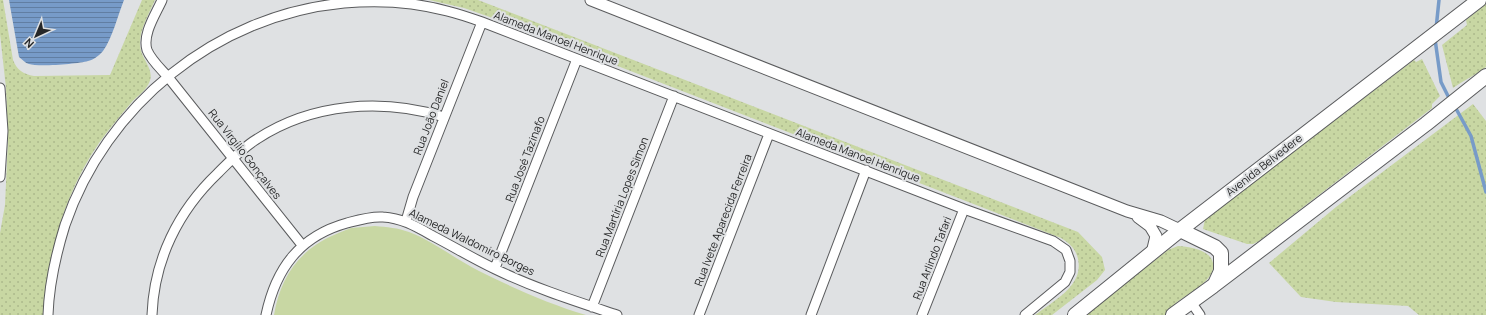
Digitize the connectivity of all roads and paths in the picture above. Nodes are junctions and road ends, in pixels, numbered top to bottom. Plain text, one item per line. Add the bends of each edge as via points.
1 (162, 0) edge
2 (591, 0) edge
3 (1479, 0) edge
4 (343, 2) edge
5 (482, 22) junction
6 (577, 59) junction
7 (1486, 76) edge
8 (168, 77) junction
9 (0, 88) edge
10 (674, 96) junction
11 (444, 117) junction
12 (1, 121) edge
13 (770, 134) junction
14 (233, 158) junction
15 (866, 170) junction
16 (0, 177) edge
17 (964, 209) junction
18 (1127, 211) junction
19 (406, 221) junction
20 (1180, 230) junction
21 (302, 246) junction
22 (1152, 253) junction
23 (495, 268) junction
24 (1213, 286) junction
25 (1191, 302) junction
26 (592, 307) junction
27 (1177, 314) edge
28 (48, 315) edge
29 (152, 315) edge
30 (266, 315) edge
31 (616, 315) edge
32 (699, 315) edge
33 (812, 315) edge
34 (922, 315) edge
35 (1025, 315) edge
36 (1075, 315) edge
37 (1200, 315) edge

1 - 8 street, Rua Virgílio Gonçalves via 145,41 147,51
2 - 18 street
3 - 20 main road, Avenida Belvedere
4 - 5 street, Alameda Manoel Henrique via 410,4 447,11
4 - 8 street, Alameda Manoel Henrique via 270,19 232,34 201,52
5 - 6 street, Alameda Manoel Henrique
5 - 11 street, Rua João Daniel
6 - 10 street, Alameda Manoel Henrique
6 - 23 street, Rua José Tazinafo
7 - 24 main road
8 - 14 street, Rua Virgílio Gonçalves
8 - 28 street, Alameda Manoel Henrique via 142,100 116,130 93,164 74,201 54,268
9 - 12 street
10 - 13 street, Alameda Manoel Henrique
10 - 26 street, Rua Martíria Lopes Simon
11 - 14 street via 422,110 394,106 362,105 328,110 289,122 256,139
11 - 19 street, Rua João Daniel
12 - 16 street via 3,131
13 - 15 street, Alameda Manoel Henrique
13 - 32 street, Rua Ivete Aparecida Ferreira
14 - 21 street, Rua Virgílio Gonçalves
14 - 29 street via 190,204 172,234 159,265 152,299
15 - 17 street, Alameda Manoel Henrique
15 - 33 street
17 - 34 street, Rua Arlindo Tafari
17 - 35 street, Alameda Manoel Henrique via 1053,241 1066,250 1070,272 1065,282
18 - 20 street via 1161,221
18 - 22 street via 1150,226 1156,236
19 - 21 street, Alameda Waldomiro Borges via 383,217 360,220 318,234
19 - 23 street, Alameda Waldomiro Borges
20 - 22 main road, Avenida Belvedere
20 - 24 main road via 1215,247 1221,254 1221,271
21 - 30 street, Alameda Waldomiro Borges via 287,263 277,280
22 - 36 main road, Avenida Belvedere
23 - 26 street, Alameda Waldomiro Borges via 547,292
24 - 25 main road
25 - 27 main road
25 - 37 street
26 - 31 street, Alameda Waldomiro Borges

